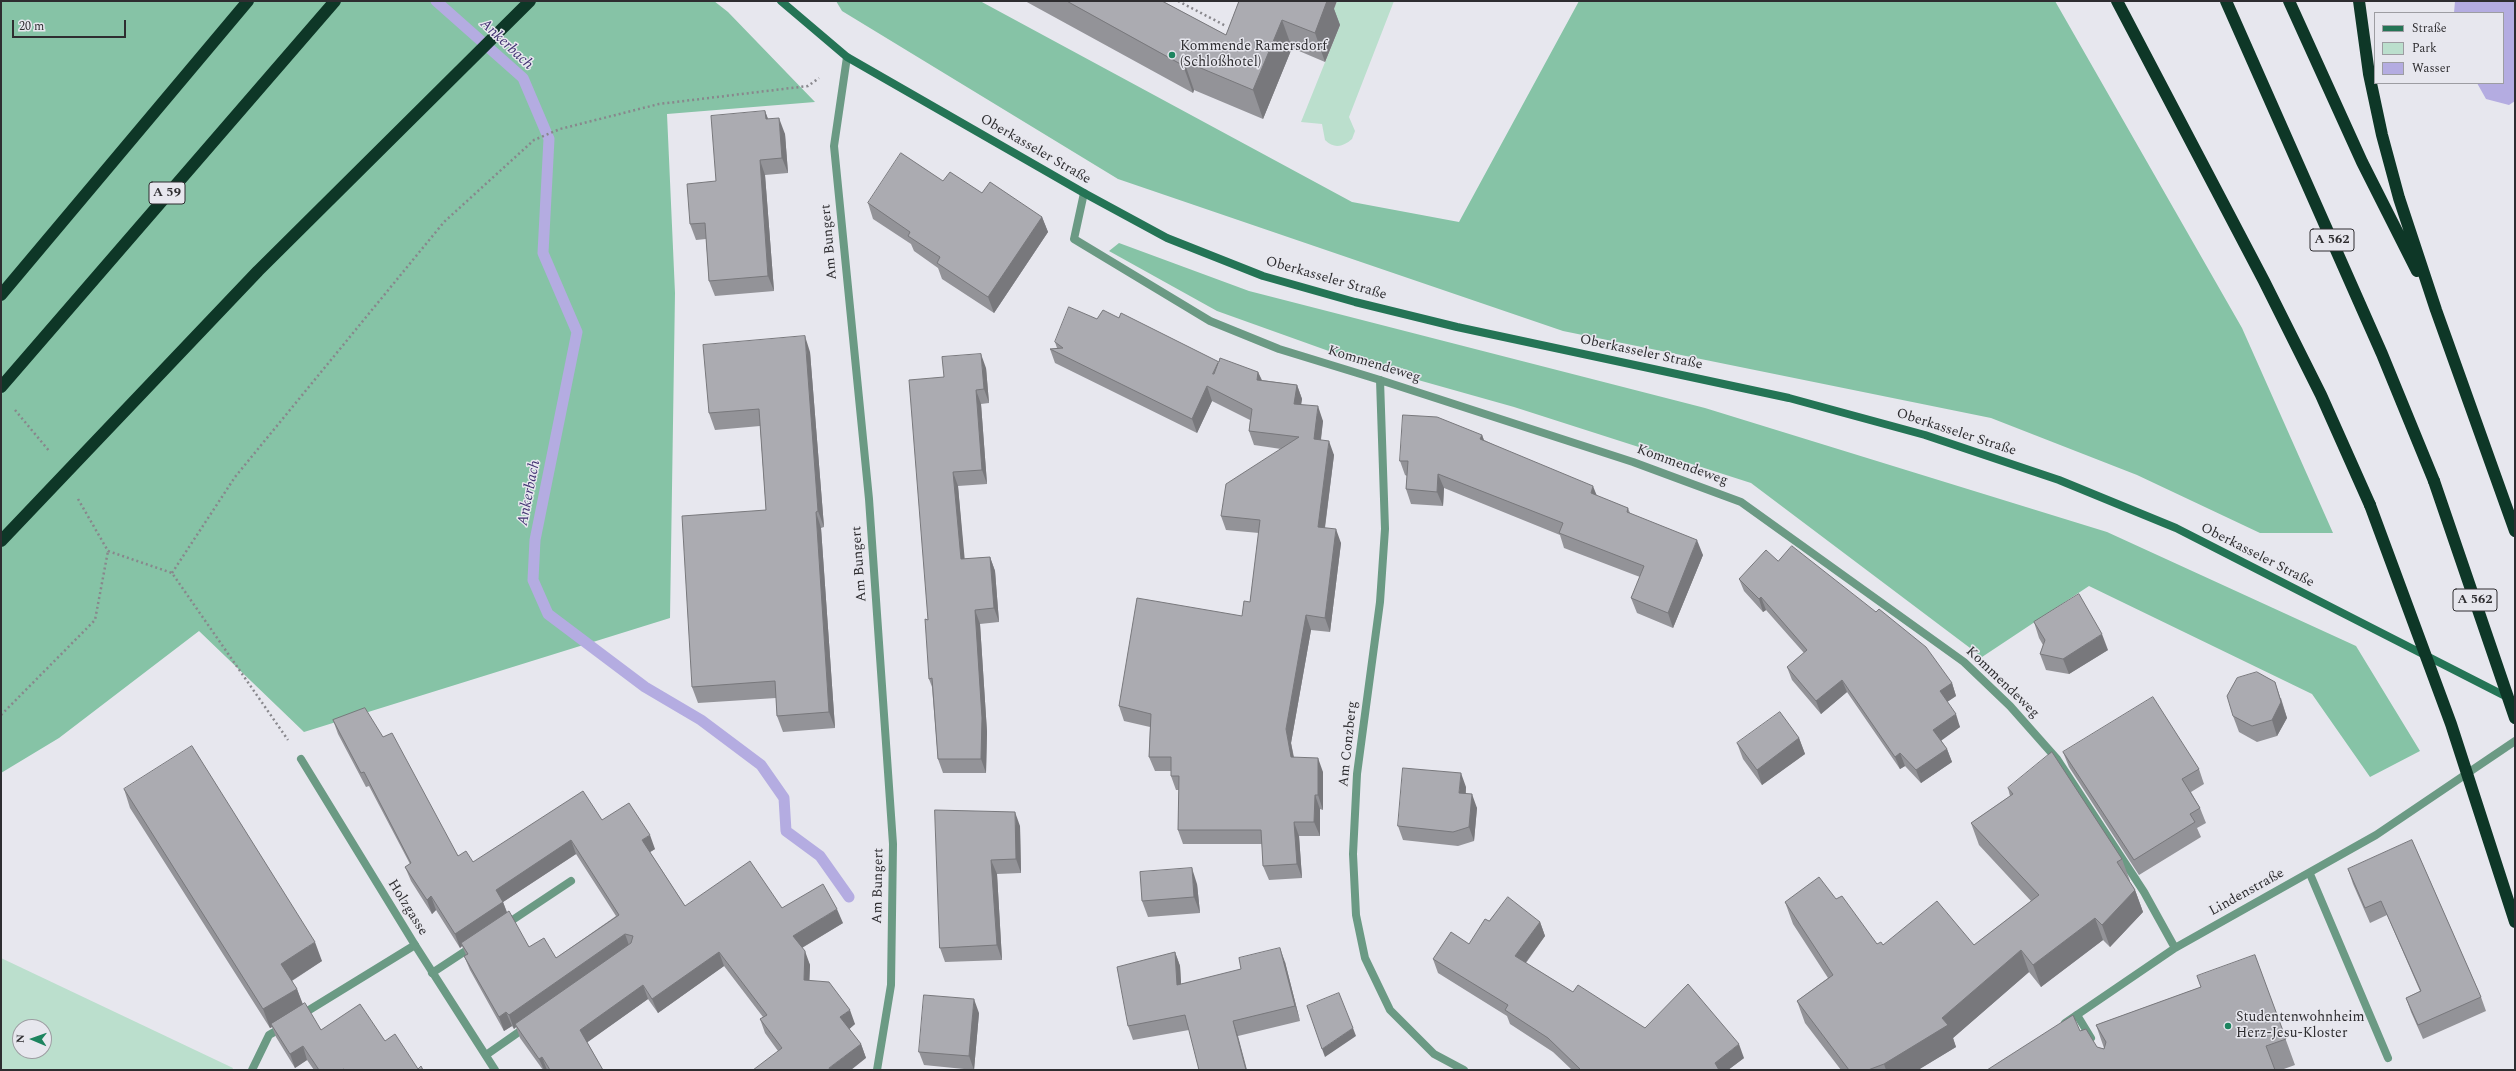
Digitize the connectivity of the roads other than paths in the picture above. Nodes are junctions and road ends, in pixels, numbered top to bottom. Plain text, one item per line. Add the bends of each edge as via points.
1 (248, 1) edge
2 (335, 1) edge
3 (530, 1) edge
4 (781, 1) edge
5 (2117, 1) edge
6 (2226, 1) edge
7 (2289, 1) edge
8 (2359, 1) edge
9 (847, 57) junction
10 (1084, 194) junction
11 (1, 295) edge
12 (2436, 310) junction
13 (1380, 380) junction
14 (1, 387) edge
15 (2515, 531) edge
16 (1, 541) edge
17 (2515, 701) edge
18 (2515, 718) edge
19 (2515, 741) edge
20 (301, 758) road end
21 (2310, 874) junction
22 (571, 881) dead end
23 (2515, 922) edge
24 (498, 929) edge
25 (478, 942) edge
26 (415, 945) junction
27 (2175, 948) junction
28 (432, 973) junction
29 (2077, 1015) junction
30 (530, 1024) edge
31 (2058, 1028) edge
32 (2096, 1046) edge
33 (486, 1055) junction
34 (2388, 1058) dead end
35 (252, 1070) edge
36 (495, 1070) edge
37 (877, 1070) edge
38 (1464, 1070) edge

1 - 11 highway
2 - 14 highway, A 59
3 - 16 highway, bridge via 258,271
4 - 9 street, Oberkasseler Straße
5 - 23 highway, bridge via 2268,288 2321,395 2370,505 2451,724
6 - 18 highway, A 562, bridge via 2382,354 2434,481
7 - 12 highway via 2362,162
8 - 12 highway via 2382,135 2399,198
9 - 10 street, Oberkasseler Straße
9 - 37 street, Am Bungert via 834,146 869,499 893,844 891,985
10 - 13 street, Kommendeweg via 1074,239 1210,321 1279,349
10 - 17 street, Oberkasseler Straße via 1167,238 1263,276 1457,327 1788,398 1925,435 2059,480 2176,528
12 - 15 highway
13 - 27 street, Kommendeweg via 1633,462 1740,502 1964,662 2010,706 2057,759 2144,892
13 - 38 street, Am Conzberg via 1385,529 1380,602 1357,774 1353,854 1356,915 1365,958 1390,1010 1434,1054
19 - 21 street, Lindenstraße via 2376,835
20 - 26 street, Holzgasse
21 - 27 street, Lindenstraße
21 - 34 street
22 - 24 street
25 - 28 street
26 - 28 street, Holzgasse
26 - 35 street via 269,1035
27 - 29 street, Lindenstraße
28 - 33 street, Holzgasse
29 - 31 street, Lindenstraße
29 - 32 street
30 - 33 street
33 - 36 street, Holzgasse

